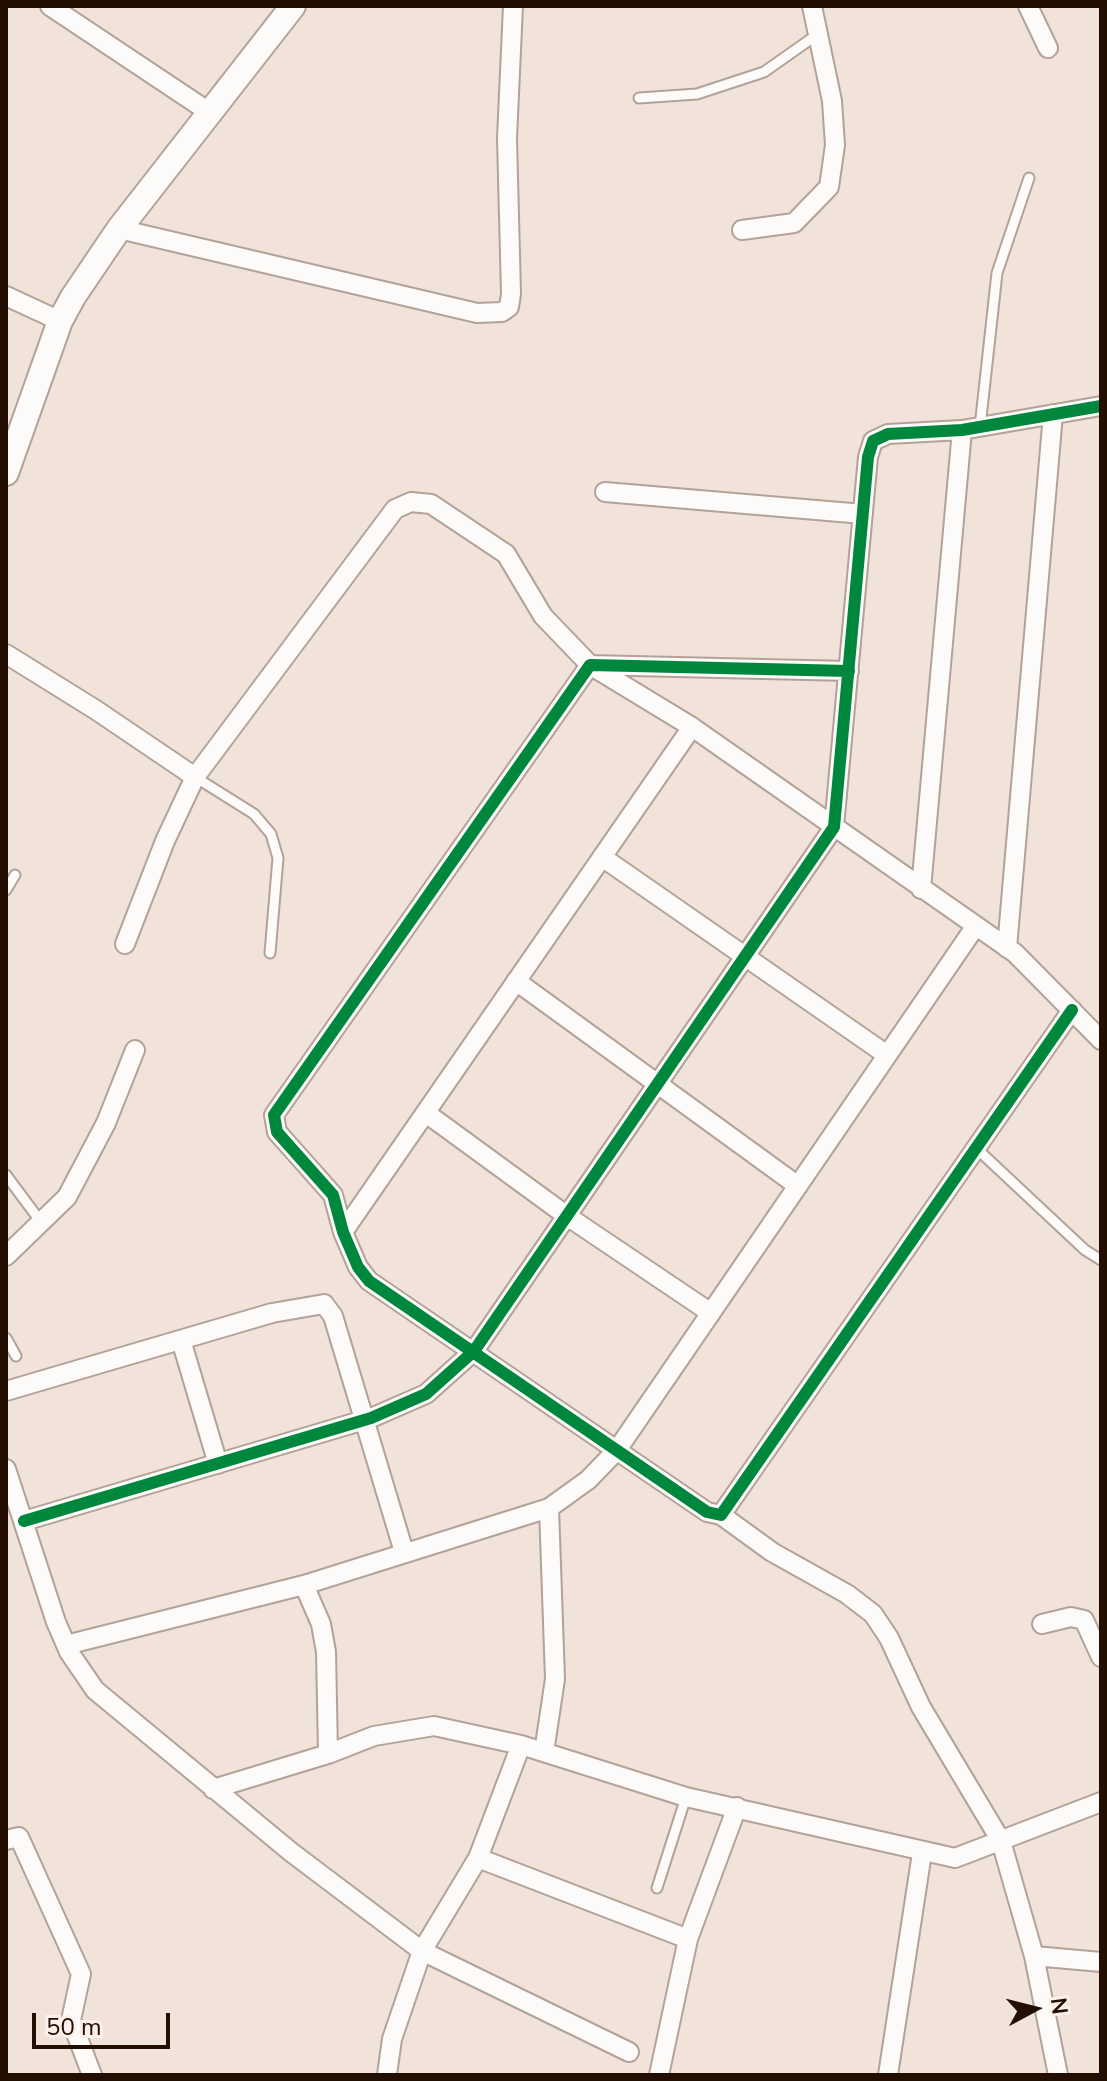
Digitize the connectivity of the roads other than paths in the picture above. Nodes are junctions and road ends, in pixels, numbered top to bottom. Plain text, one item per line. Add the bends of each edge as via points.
1 (50, 6) edge
2 (293, 6) edge
3 (513, 6) edge
4 (812, 6) edge
5 (1028, 6) edge
6 (818, 34) junction
7 (1048, 48) dead end
8 (639, 98) dead end
9 (209, 112) junction
10 (1029, 178) dead end
11 (119, 229) junction
12 (742, 230) dead end
13 (6, 296) edge
14 (60, 321) junction
15 (1101, 406) edge
16 (1053, 414) junction
17 (971, 429) junction
18 (6, 473) edge
19 (605, 492) dead end
20 (863, 514) junction
21 (6, 654) edge
22 (590, 665) junction
23 (849, 671) junction
24 (692, 727) junction
25 (195, 777) junction
26 (834, 827) junction
27 (602, 857) junction
28 (15, 875) dead end
29 (921, 889) junction
30 (6, 890) edge
31 (975, 927) junction
32 (125, 944) dead end
33 (1007, 948) junction
34 (270, 953) dead end
35 (746, 956) junction
36 (516, 981) junction
37 (1072, 1010) junction
38 (1101, 1040) edge
39 (135, 1050) dead end
40 (887, 1055) junction
41 (657, 1085) junction
42 (426, 1113) junction
43 (976, 1148) junction
44 (6, 1175) edge
45 (798, 1186) junction
46 (567, 1216) junction
47 (41, 1222) junction
48 (343, 1232) junction
49 (6, 1256) edge
50 (1101, 1260) edge
51 (711, 1313) junction
52 (6, 1338) edge
53 (181, 1340) junction
54 (474, 1351) junction
55 (16, 1356) dead end
56 (6, 1391) edge
57 (366, 1420) junction
58 (617, 1450) junction
59 (218, 1464) junction
60 (6, 1469) edge
61 (549, 1508) junction
62 (721, 1515) junction
63 (24, 1521) junction
64 (404, 1552) junction
65 (304, 1585) junction
66 (1042, 1624) dead end
67 (66, 1645) junction
68 (1101, 1657) edge
69 (521, 1745) junction
70 (544, 1752) junction
71 (328, 1754) junction
72 (213, 1789) junction
73 (686, 1797) junction
74 (1101, 1802) edge
75 (737, 1807) junction
76 (6, 1840) edge
77 (1001, 1841) junction
78 (922, 1853) junction
79 (478, 1858) junction
80 (657, 1888) dead end
81 (688, 1939) junction
82 (422, 1951) junction
83 (1034, 1956) junction
84 (1101, 1962) edge
85 (629, 2052) dead end
86 (92, 2075) edge
87 (387, 2075) edge
88 (659, 2075) edge
89 (888, 2075) edge
90 (1058, 2075) edge

1 - 9 street
2 - 9 street
3 - 11 street via 507,138 511,294 509,307 502,312 477,313
4 - 6 street
5 - 7 street
6 - 8 lane via 764,72 697,94
6 - 12 street via 832,101 835,145 829,187 794,223
9 - 11 street
10 - 17 lane via 997,273
11 - 14 street
13 - 14 street
14 - 18 street
15 - 16 street
16 - 17 street
16 - 33 street
17 - 20 street via 888,434 873,441
17 - 29 street
19 - 20 street
20 - 23 street
21 - 25 street
22 - 23 street
22 - 24 street
22 - 25 street via 543,616 506,554 431,504 411,502 395,509
22 - 48 street via 274,1115 277,1132 333,1195
23 - 26 street
24 - 26 street
24 - 27 street
25 - 32 street
25 - 34 lane via 254,814 271,834 278,858
26 - 29 street
26 - 35 street
27 - 35 street
27 - 36 street
28 - 30 lane
29 - 31 street
31 - 33 street
31 - 40 street
33 - 37 street
35 - 40 street
35 - 41 street
36 - 41 street
36 - 42 street
37 - 38 street
37 - 43 street
39 - 47 street via 106,1123 67,1197
40 - 45 street
41 - 45 street
41 - 46 street
42 - 46 street
42 - 48 street
43 - 50 lane
43 - 62 street
44 - 47 lane
45 - 51 street
46 - 51 street
46 - 54 street
47 - 49 street
48 - 54 street via 369,1281
51 - 58 street
52 - 55 lane
53 - 56 street
53 - 57 street via 324,1304 333,1316
53 - 59 street
54 - 57 street via 426,1394
54 - 58 street
57 - 59 street
57 - 64 street
58 - 61 street via 588,1480
58 - 62 street via 712,1515
59 - 63 street
60 - 63 street
61 - 64 street
61 - 70 street via 555,1679
62 - 77 street via 873,1614
63 - 67 street
64 - 65 street
65 - 67 street
65 - 71 street via 326,1652
66 - 68 street via 1071,1617 1084,1620
67 - 72 street via 95,1690
69 - 70 street
69 - 71 street via 434,1726 374,1736
69 - 79 street
70 - 73 street
71 - 72 street
72 - 82 street
73 - 75 street
73 - 80 lane
74 - 77 street
75 - 78 street
75 - 81 street
76 - 86 street via 19,1837 81,1974 71,2020
77 - 78 street via 955,1858
77 - 83 street
78 - 89 street
79 - 81 street
79 - 82 street
81 - 88 street
82 - 85 street
82 - 87 street via 392,2039
83 - 84 street
83 - 90 street

